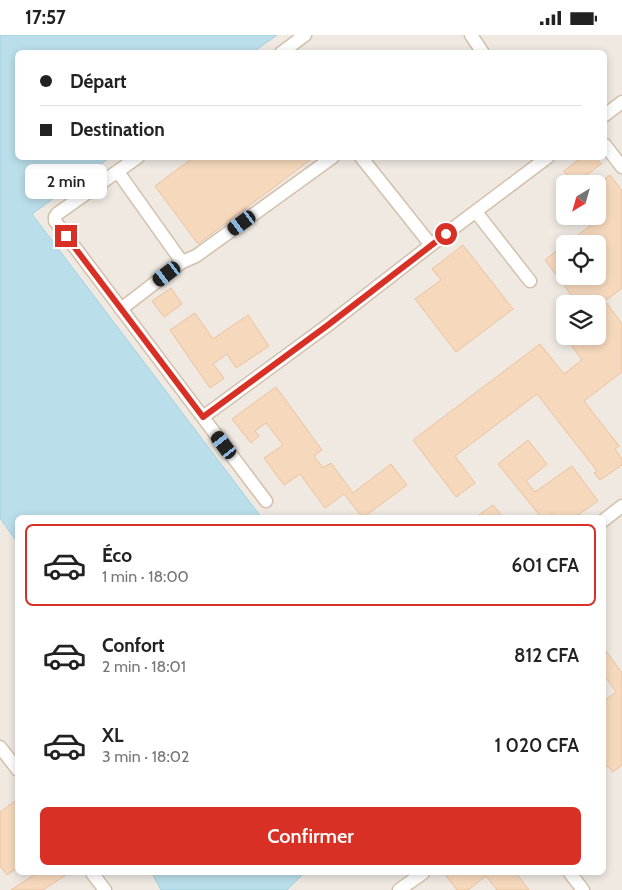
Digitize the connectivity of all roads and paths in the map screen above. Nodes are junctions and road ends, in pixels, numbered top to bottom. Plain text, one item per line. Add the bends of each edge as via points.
1 (305, 35) edge
2 (470, 35) edge
3 (284, 50) edge
4 (481, 50) edge
5 (622, 101) edge
6 (607, 113) edge
7 (607, 148) edge
8 (134, 160) edge
9 (329, 160) edge
10 (363, 160) edge
11 (544, 160) edge
12 (622, 167) edge
13 (118, 172) junction
14 (476, 212) junction
15 (430, 245) junction
16 (182, 262) junction
17 (530, 281) dead end
18 (121, 309) junction
19 (203, 417) junction
20 (266, 501) dead end
21 (622, 506) edge
22 (606, 518) edge
23 (0, 747) edge
24 (15, 766) edge
25 (94, 875) edge
26 (420, 875) edge
27 (572, 875) edge
28 (105, 890) edge
29 (399, 890) edge
30 (583, 890) edge

1 - 3 street
2 - 4 street
5 - 6 street
7 - 12 street
8 - 13 street
9 - 16 street via 196,256
10 - 15 street
11 - 14 street
13 - 16 street
13 - 18 street via 54,217
14 - 15 street
14 - 17 street
15 - 19 street
16 - 18 street
18 - 19 street
19 - 20 street
21 - 22 street
23 - 24 street
25 - 28 street
26 - 29 street
27 - 30 street

